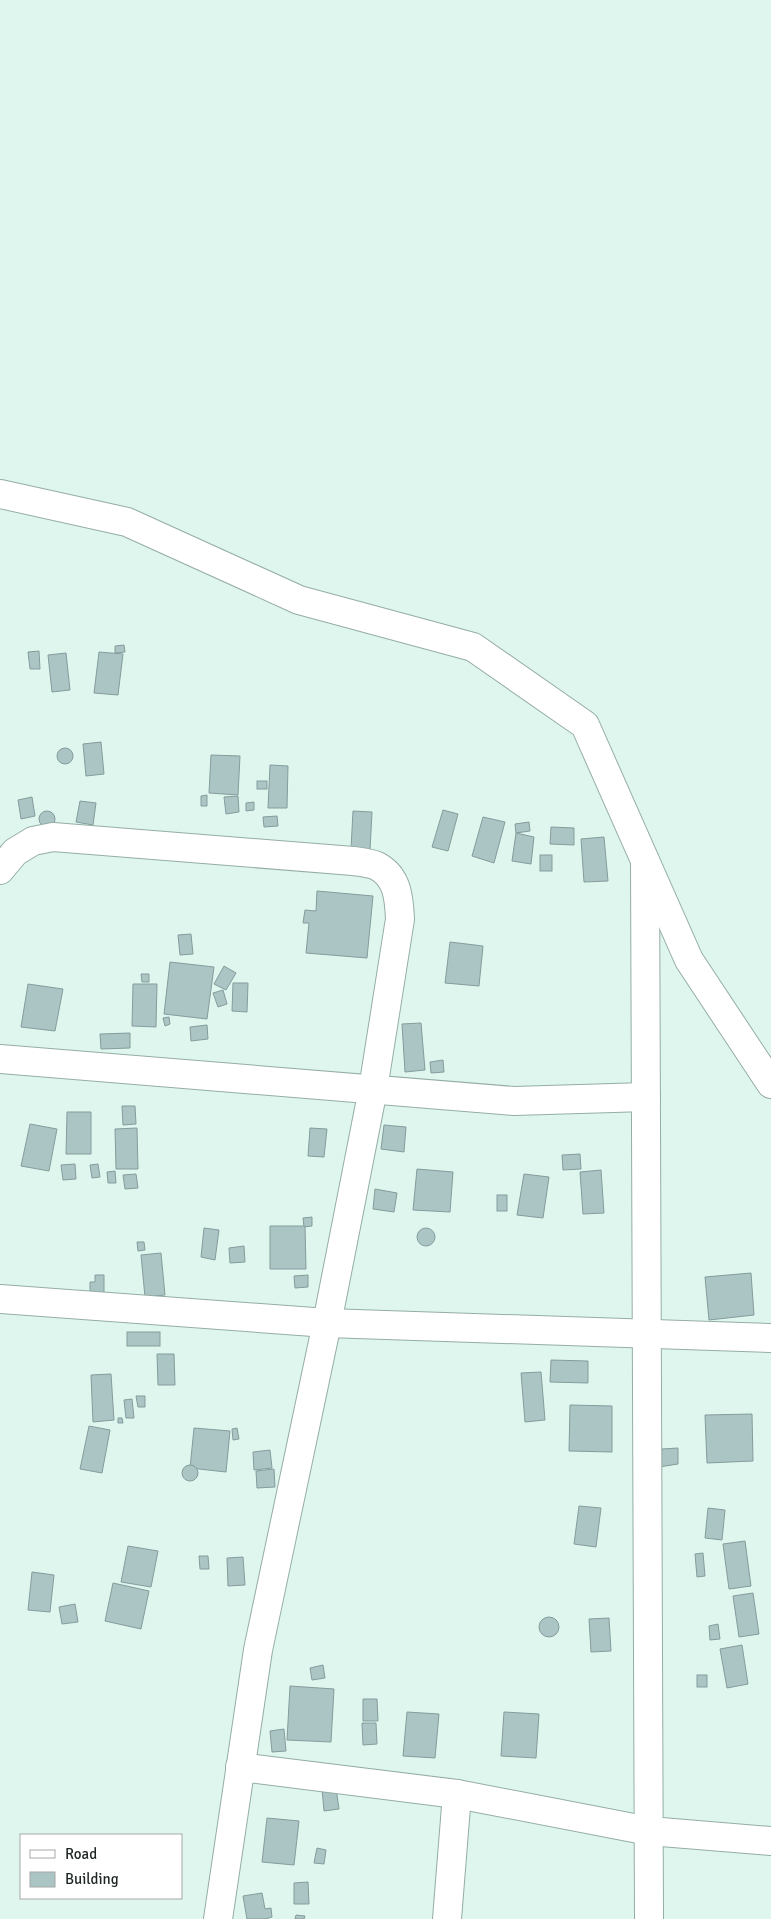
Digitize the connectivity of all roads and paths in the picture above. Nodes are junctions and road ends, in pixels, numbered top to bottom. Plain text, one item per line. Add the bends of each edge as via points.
1 (0, 494) edge
2 (645, 860) junction
3 (0, 870) edge
4 (0, 1059) edge
5 (771, 1084) edge
6 (373, 1088) junction
7 (646, 1097) junction
8 (0, 1299) edge
9 (327, 1323) junction
10 (647, 1334) junction
11 (771, 1338) edge
12 (240, 1767) junction
13 (457, 1794) junction
14 (649, 1831) junction
15 (771, 1841) edge
16 (218, 1919) edge
17 (447, 1919) edge
18 (649, 1919) edge

1 - 2 street via 127,522 299,600 473,647 585,725
2 - 5 street via 689,960
2 - 7 street
3 - 6 street via 15,852 33,841 53,837 353,860 377,866 392,879 399,897 400,920
4 - 6 street
6 - 7 street via 514,1101
6 - 9 street
7 - 10 street
8 - 9 street
9 - 10 street
9 - 12 street via 258,1650
10 - 11 street
10 - 14 street
12 - 13 street
12 - 16 street
13 - 14 street
13 - 17 street
14 - 15 street
14 - 18 street

